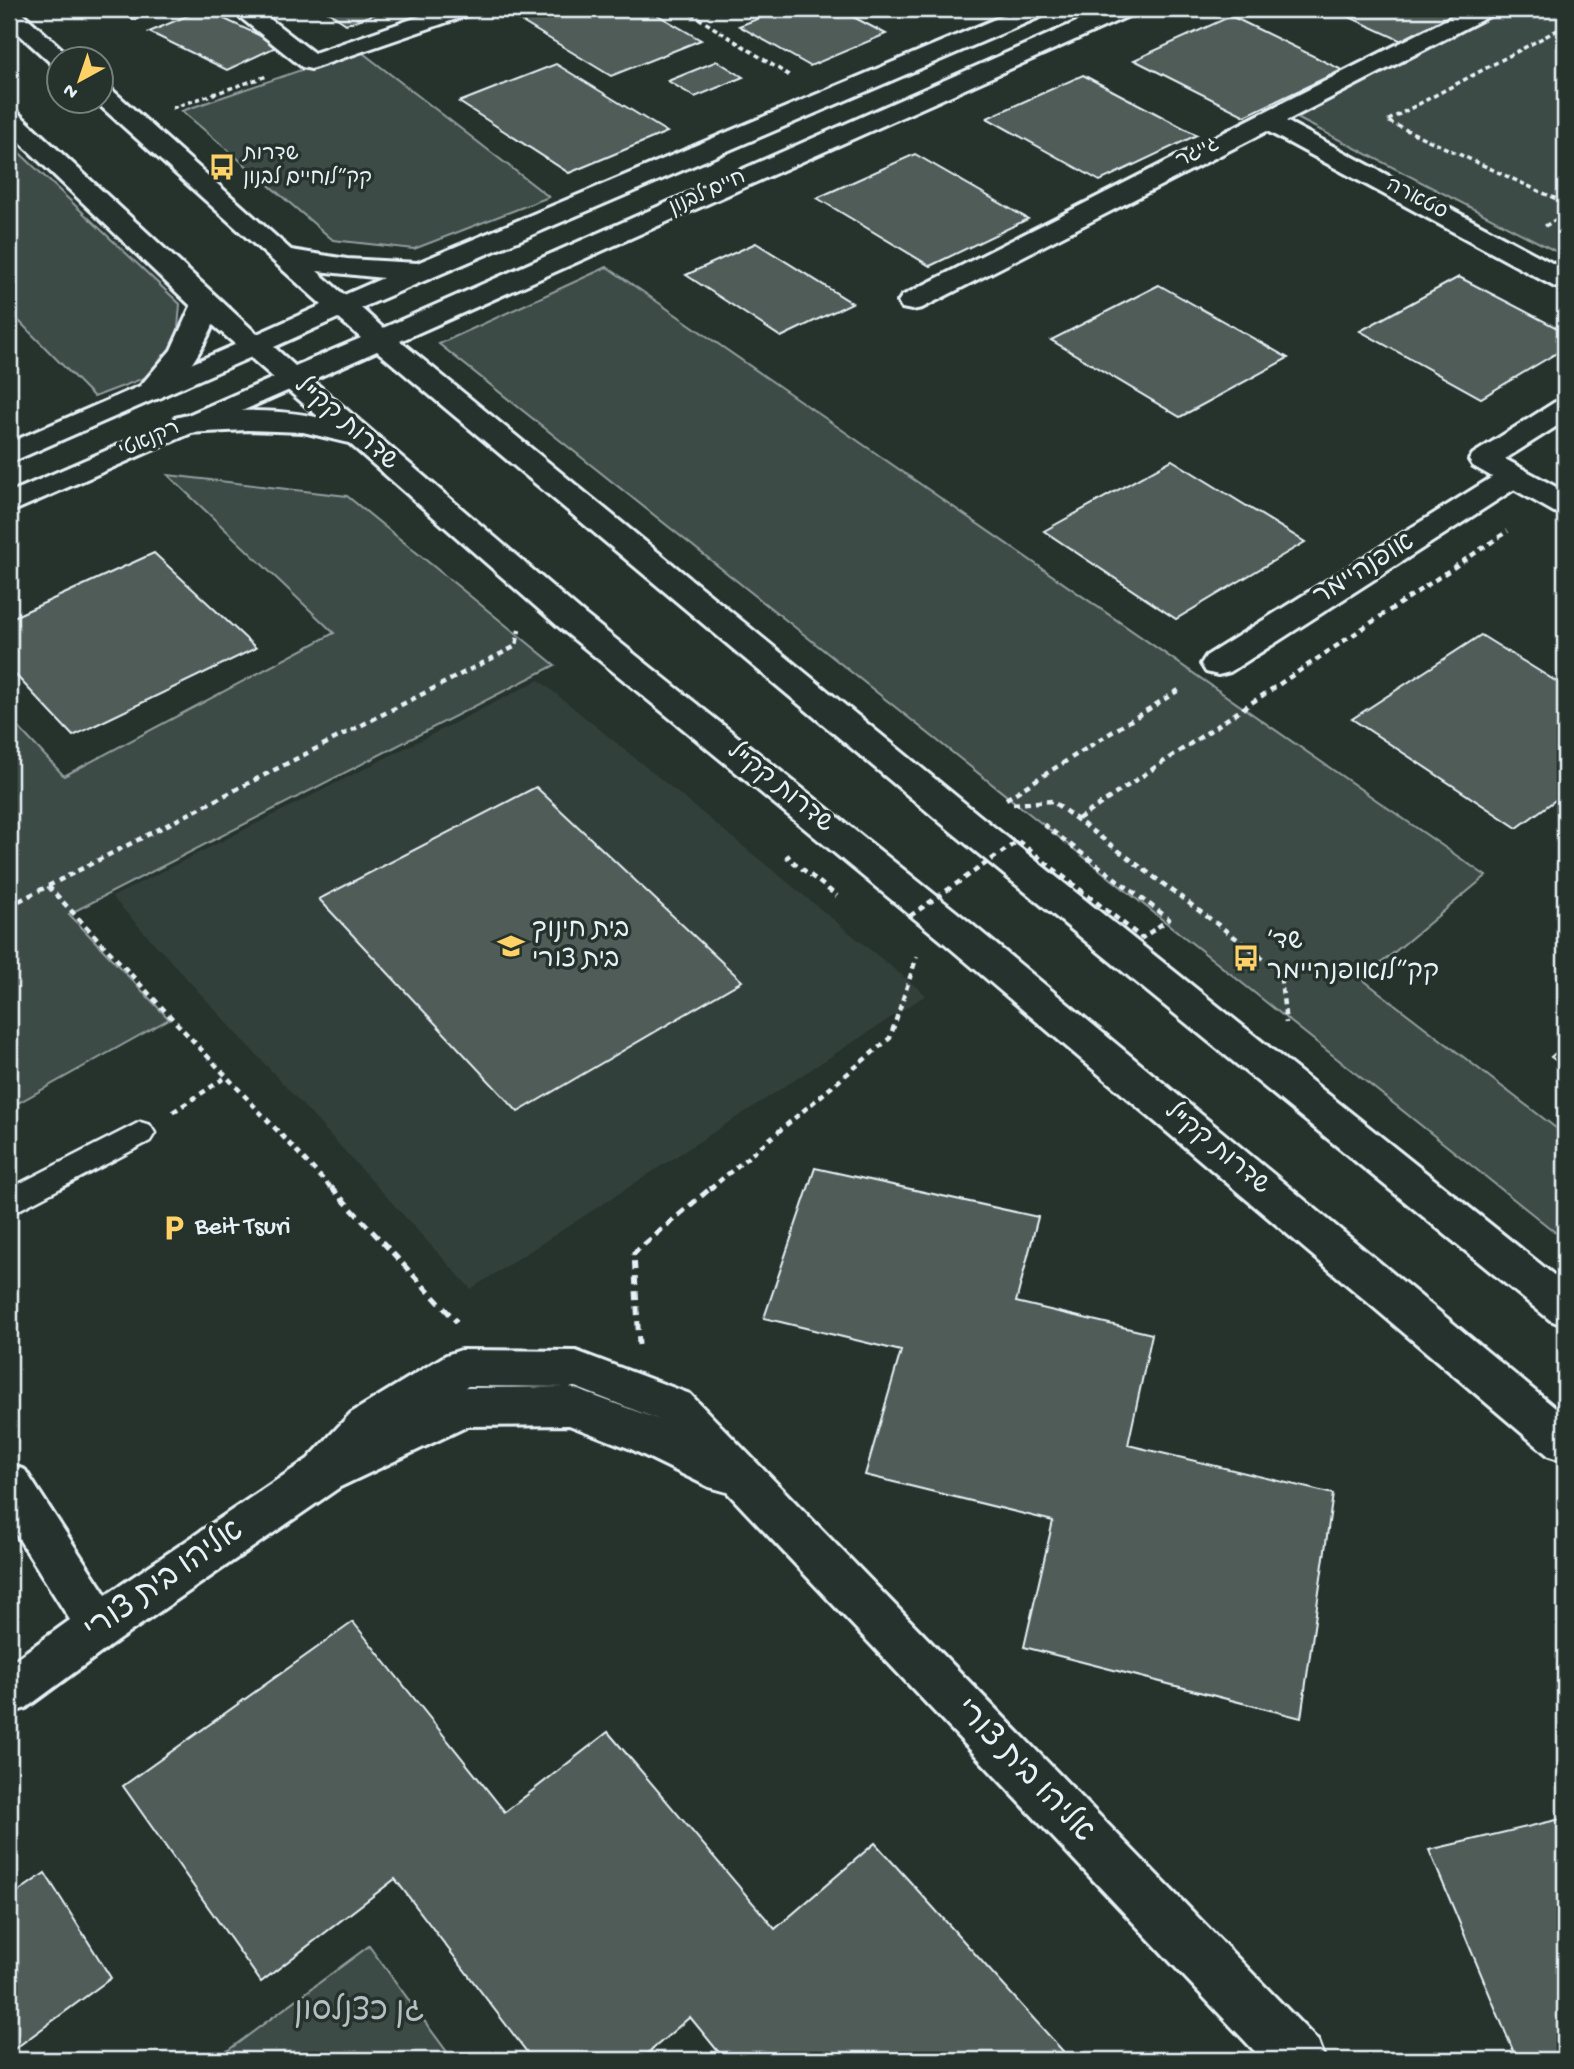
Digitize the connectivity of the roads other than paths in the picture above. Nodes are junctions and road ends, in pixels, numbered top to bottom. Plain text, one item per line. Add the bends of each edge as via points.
1 (242, 9) edge
2 (463, 9) edge
3 (1039, 9) edge
4 (1125, 9) edge
5 (1485, 9) edge
6 (9, 13) edge
7 (46, 46) edge
8 (116, 106) edge
9 (9, 118) edge
10 (1266, 120) junction
11 (283, 257) junction
12 (428, 268) junction
13 (1565, 281) edge
14 (912, 302) dead end
15 (206, 304) junction
16 (342, 306) junction
17 (445, 311) junction
18 (380, 340) junction
19 (253, 346) junction
20 (291, 379) junction
21 (429, 381) junction
22 (151, 391) junction
23 (1565, 408) edge
24 (186, 424) junction
25 (359, 437) junction
26 (9, 454) edge
27 (1513, 477) junction
28 (1558, 495) edge
29 (9, 504) edge
30 (1218, 664) road end
31 (140, 1133) road end
32 (14, 1200) edge
33 (1565, 1308) edge
34 (1565, 1442) edge
35 (324, 1473) junction
36 (9, 1484) edge
37 (748, 1484) junction
38 (100, 1626) junction
39 (9, 1692) edge
40 (1299, 2060) edge

1 - 2 main road via 311,62
3 - 12 main road, חיים לבנון
4 - 17 main road, חיים לבנון
5 - 10 main road, גייגר
6 - 7 main road
8 - 11 main road
9 - 15 main road, שדרות קק"ל
10 - 13 main road, סטארה
10 - 14 main road, גייגר
11 - 12 main road via 369,271
11 - 16 main road
12 - 16 main road, חיים לבנון
15 - 19 main road, שדרות קק"ל
15 - 22 main road via 197,333 179,363
16 - 18 main road
16 - 19 main road, חיים לבנון
17 - 18 main road, חיים לבנון
17 - 21 main road via 423,334 419,354
18 - 20 main road, חיים לבנון
18 - 21 main road
19 - 20 main road, שדרות קק"ל
19 - 22 main road, רקנאטי
20 - 24 main road, רקנאטי
20 - 25 main road, שדרות קק"ל
21 - 33 main road via 966,824
22 - 26 main road, רקנאטי
23 - 27 main road via 1484,460
24 - 25 main road via 303,424
24 - 29 main road, רקנאטי
25 - 34 main road, שדרות קק"ל via 570,620 956,932
27 - 28 main road
27 - 30 main road, אופנהיימר
31 - 32 lane
35 - 37 main road, אליהו בית צורי via 464,1408 570,1406
35 - 37 main road, אליהו בית צורי via 367,1426 461,1368 576,1369 675,1407
35 - 38 main road, אליהו בית צורי
36 - 38 main road
37 - 40 main road, אליהו בית צורי
38 - 39 main road, אליהו בית צורי

